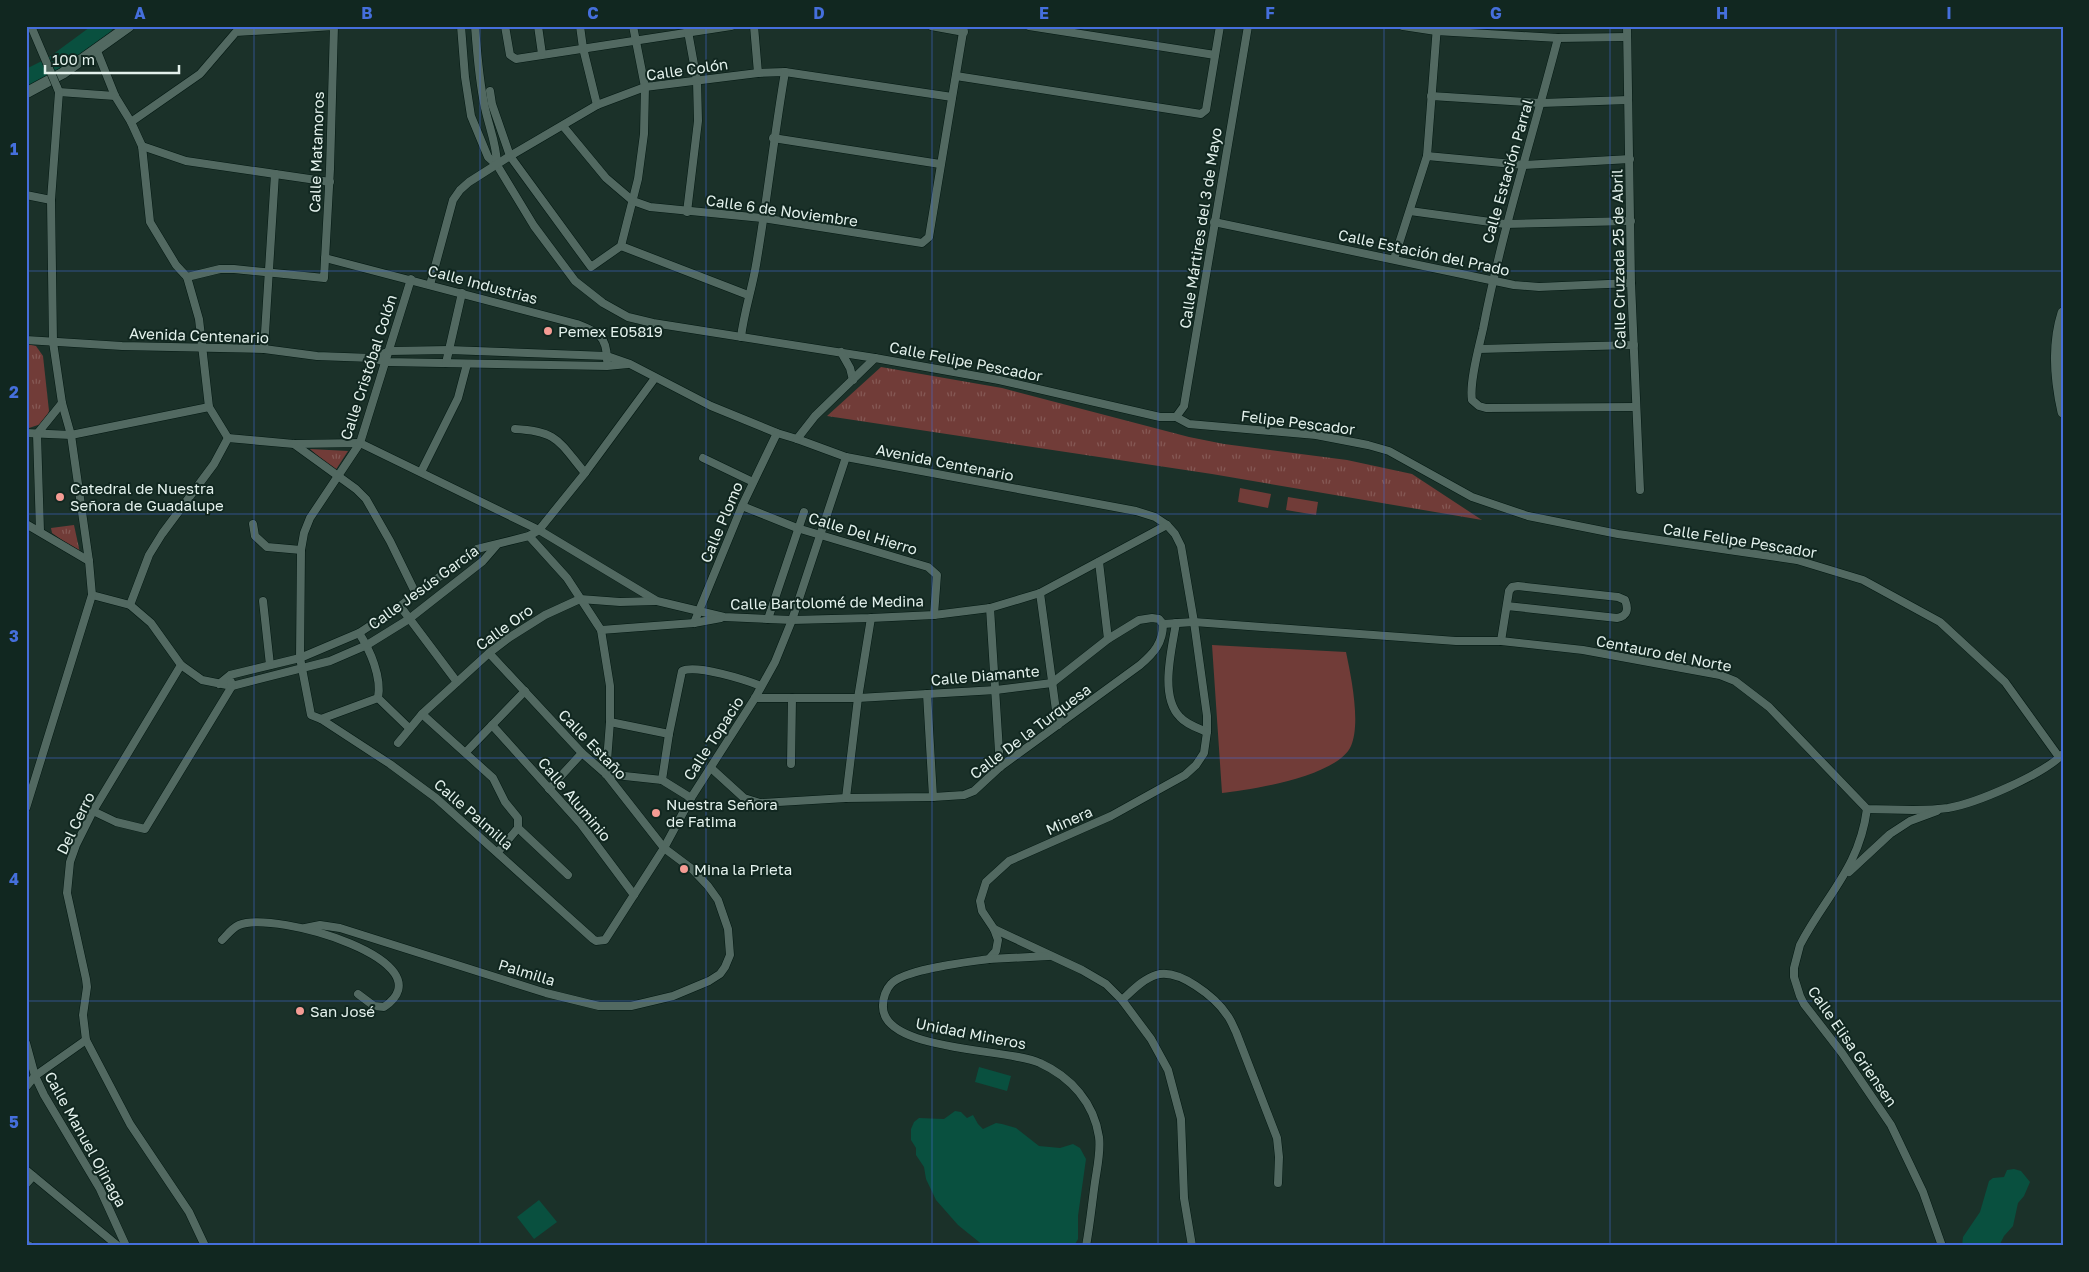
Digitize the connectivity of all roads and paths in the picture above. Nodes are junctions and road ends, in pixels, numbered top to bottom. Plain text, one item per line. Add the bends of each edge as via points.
1 (31, 26) edge
2 (129, 26) edge
3 (334, 26) edge
4 (461, 26) edge
5 (475, 26) edge
6 (505, 26) edge
7 (538, 26) edge
8 (580, 26) edge
9 (633, 26) edge
10 (731, 26) edge
11 (754, 26) edge
12 (931, 26) edge
13 (1029, 26) edge
14 (1220, 26) edge
15 (1248, 26) edge
16 (1627, 26) edge
17 (1405, 27) edge
18 (687, 29) edge
19 (964, 29) edge
20 (1436, 29) edge
21 (1558, 38) junction
22 (1627, 38) junction
23 (635, 40) junction
24 (583, 48) junction
25 (97, 51) junction
26 (542, 54) junction
27 (1215, 55) junction
28 (785, 72) junction
29 (758, 73) junction
30 (956, 76) junction
31 (697, 82) junction
32 (644, 87) junction
33 (58, 90) junction
34 (490, 91) dead end
35 (26, 93) edge
36 (115, 96) junction
37 (1431, 96) junction
38 (952, 97) junction
39 (1628, 100) junction
40 (1541, 103) junction
41 (597, 105) junction
42 (131, 122) junction
43 (563, 126) junction
44 (774, 138) junction
45 (142, 146) junction
46 (510, 156) junction
47 (1427, 156) junction
48 (1630, 159) junction
49 (940, 164) junction
50 (1524, 164) junction
51 (497, 165) junction
52 (275, 174) junction
53 (330, 182) junction
54 (26, 195) edge
55 (51, 200) junction
56 (633, 201) junction
57 (1410, 211) junction
58 (688, 212) junction
59 (762, 218) junction
60 (1631, 221) junction
61 (1214, 222) junction
62 (1505, 224) junction
63 (622, 246) junction
64 (325, 258) junction
65 (1394, 259) junction
66 (270, 272) junction
67 (187, 277) junction
68 (411, 279) junction
69 (1492, 281) junction
70 (1631, 283) junction
71 (430, 285) junction
72 (462, 293) junction
73 (748, 296) junction
74 (2062, 321) edge
75 (740, 337) junction
76 (26, 340) edge
77 (53, 342) junction
78 (1634, 345) junction
79 (203, 347) junction
80 (1479, 349) junction
81 (264, 350) junction
82 (449, 350) junction
83 (390, 351) junction
84 (523, 352) junction
85 (841, 352) junction
86 (589, 354) junction
87 (607, 356) junction
88 (372, 358) junction
89 (876, 358) junction
90 (386, 362) junction
91 (446, 363) junction
92 (522, 363) junction
93 (467, 364) junction
94 (630, 364) junction
95 (589, 366) junction
96 (607, 366) junction
97 (655, 378) junction
98 (853, 380) junction
99 (62, 403) junction
100 (209, 407) junction
101 (1636, 407) junction
102 (2063, 412) edge
103 (1176, 417) junction
104 (515, 429) dead end
105 (26, 433) edge
106 (776, 433) junction
107 (37, 434) junction
108 (71, 435) junction
109 (228, 438) junction
110 (797, 438) junction
111 (360, 443) junction
112 (294, 444) junction
113 (846, 457) junction
114 (703, 458) dead end
115 (1415, 464) joint
116 (421, 472) junction
117 (585, 474) junction
118 (338, 476) junction
119 (753, 482) junction
120 (1640, 490) dead end
121 (742, 506) junction
122 (804, 512) dead end
123 (26, 524) edge
124 (253, 524) dead end
125 (1167, 525) junction
126 (798, 528) junction
127 (538, 530) junction
128 (40, 531) junction
129 (821, 534) junction
130 (529, 536) junction
131 (496, 546) junction
132 (301, 550) junction
133 (89, 561) junction
134 (1099, 562) junction
135 (441, 576) junction
136 (448, 587) junction
137 (1040, 593) junction
138 (416, 594) junction
139 (92, 595) junction
140 (580, 599) junction
141 (263, 601) dead end
142 (656, 601) junction
143 (130, 605) junction
144 (400, 606) junction
145 (1507, 606) junction
146 (990, 608) junction
147 (698, 612) junction
148 (934, 615) junction
149 (724, 617) junction
150 (409, 618) junction
151 (871, 618) junction
152 (768, 619) junction
153 (792, 620) junction
154 (1194, 622) junction
155 (694, 623) junction
156 (1176, 623) junction
157 (1163, 624) junction
158 (601, 630) junction
159 (359, 633) junction
160 (1108, 639) junction
161 (1501, 642) junction
162 (367, 645) junction
163 (489, 653) junction
164 (300, 658) junction
165 (181, 665) junction
166 (270, 665) junction
167 (302, 669) junction
168 (230, 676) junction
169 (457, 682) junction
170 (1052, 683) junction
171 (219, 684) junction
172 (232, 686) junction
173 (762, 686) junction
174 (996, 690) junction
175 (525, 691) junction
176 (927, 694) junction
177 (378, 698) junction
178 (755, 698) junction
179 (792, 698) junction
180 (858, 698) junction
181 (422, 714) junction
182 (319, 719) junction
183 (610, 722) junction
184 (492, 725) junction
185 (1058, 725) junction
186 (409, 728) junction
187 (1207, 732) junction
188 (669, 734) junction
189 (398, 743) dead end
190 (466, 752) junction
191 (582, 753) junction
192 (1204, 753) joint
193 (2061, 756) edge
194 (791, 764) dead end
195 (1000, 767) junction
196 (711, 768) junction
197 (606, 774) junction
198 (662, 780) junction
199 (549, 789) junction
200 (691, 798) junction
201 (846, 798) junction
202 (933, 798) junction
203 (26, 808) edge
204 (1948, 808) junction
205 (1866, 809) junction
206 (93, 811) junction
207 (518, 828) junction
208 (664, 848) junction
209 (498, 852) junction
210 (568, 875) dead end
211 (1845, 876) junction
212 (634, 895) junction
213 (305, 928) junction
214 (994, 929) junction
215 (222, 940) dead end
216 (600, 941) joint
217 (730, 956) joint
218 (1050, 956) junction
219 (989, 959) junction
220 (358, 994) dead end
221 (1122, 1000) junction
222 (86, 1040) junction
223 (26, 1043) edge
224 (35, 1076) junction
225 (26, 1087) edge
226 (26, 1170) edge
227 (34, 1176) junction
228 (1278, 1183) dead end
229 (26, 1184) edge
230 (26, 1244) edge
231 (203, 1245) edge
232 (30, 1246) edge
233 (118, 1246) edge
234 (126, 1246) edge
235 (1086, 1246) edge
236 (1192, 1246) edge
237 (1942, 1246) edge

1 - 33 street, bridge
2 - 25 main road
3 - 42 street via 232,34 200,74
3 - 53 street, Calle Matamoros
4 - 51 street via 471,116 488,157
5 - 51 street via 481,88 497,151
6 - 26 street via 510,55 516,59
7 - 26 street
8 - 24 street
9 - 23 street
10 - 18 street
11 - 29 street
12 - 19 street
13 - 27 street
14 - 27 street
15 - 61 street, Calle Mártires del 3 de Mayo
16 - 22 street, Calle Cruzada 25 de Abril
17 - 20 street
18 - 23 street
18 - 31 street
19 - 30 street
20 - 21 street
20 - 37 street
21 - 22 street
21 - 40 street, Calle Estación Parral
22 - 39 street, Calle Cruzada 25 de Abril
23 - 24 street
23 - 32 street
24 - 26 street
24 - 41 street
25 - 35 main road
25 - 36 street
27 - 30 street via 1206,110 1201,114
28 - 29 street, Calle Colón
28 - 38 street, Calle Colón
28 - 44 street
29 - 31 street, Calle Colón
30 - 38 street
31 - 32 street, Calle Colón
31 - 58 street via 698,122
32 - 41 street, Calle Colón
32 - 56 street via 644,134
33 - 36 street
33 - 55 street
34 - 46 street
36 - 42 street
37 - 40 street
37 - 47 street
38 - 49 street
39 - 40 street
39 - 48 street, Calle Cruzada 25 de Abril
40 - 50 street, Calle Estación Parral
41 - 43 street, Calle Colón
42 - 45 street
43 - 46 street, Calle Colón
43 - 56 street via 606,178
44 - 49 street
44 - 59 street
45 - 52 street via 186,160
45 - 67 street via 150,222
46 - 51 street, Calle Colón
46 - 63 street via 591,266
47 - 50 street
47 - 57 street
48 - 50 street
48 - 60 street, Calle Cruzada 25 de Abril
49 - 59 street, Calle 6 de Noviembre via 927,240 916,243
50 - 62 street, Calle Estación Parral
51 - 71 street, Calle Colón via 460,190 453,200
51 - 75 street via 534,226 575,280 603,303 628,317
52 - 53 street
52 - 66 street
53 - 64 street, Calle Matamoros
54 - 55 street
55 - 77 street
56 - 58 street, Calle 6 de Noviembre via 650,207
56 - 63 street
57 - 62 street
57 - 65 street
58 - 59 street, Calle 6 de Noviembre
59 - 73 street via 756,266
60 - 62 street
60 - 70 street, Calle Cruzada 25 de Abril
61 - 65 street, Calle Estación del Prado
61 - 103 street, Calle Mártires del 3 de Mayo via 1184,406
62 - 69 street, Calle Estación Parral
63 - 73 street
64 - 66 street, Calle Matamoros via 324,278
64 - 68 street, Calle Industrias
65 - 69 street, Calle Estación del Prado
66 - 67 street via 220,269
66 - 81 street
67 - 79 street via 199,318
68 - 71 street, Calle Industrias
68 - 83 street, Calle Cristóbal Colón
69 - 70 street, Calle Estación del Prado via 1539,287
69 - 80 street, Calle Estación Parral
70 - 78 street, Calle Cruzada 25 de Abril
71 - 72 street, Calle Industrias
72 - 82 street
72 - 87 street, Calle Industrias via 587,328 603,338
73 - 75 street
74 - 102 main road via 2057,366
75 - 85 street
76 - 77 street, Avenida Centenario
77 - 79 street, Avenida Centenario
77 - 99 street
78 - 80 street
78 - 101 street, Calle Cruzada 25 de Abril
79 - 81 street, Avenida Centenario
79 - 100 street
80 - 101 street, Calle Estación Parral via 1472,400 1479,406
81 - 88 street, Avenida Centenario
82 - 83 street, Avenida Centenario
82 - 84 street, Avenida Centenario
82 - 91 street
83 - 88 street, Avenida Centenario
83 - 90 street, Calle Cristóbal Colón
84 - 86 street, Avenida Centenario
84 - 92 street
85 - 89 street
85 - 98 street
86 - 87 street, Avenida Centenario
86 - 95 street
87 - 94 street, Avenida Centenario
87 - 96 street, Calle Industrias
88 - 90 street, Avenida Centenario
89 - 98 street, Calle Felipe Pescador
89 - 103 street, Calle Felipe Pescador via 999,380 1160,417
90 - 91 street, Avenida Centenario
90 - 111 street, Calle Cristóbal Colón
91 - 93 street, Avenida Centenario
92 - 93 street, Avenida Centenario
92 - 95 street, Avenida Centenario
93 - 116 street via 458,398
94 - 96 street, Avenida Centenario
94 - 97 street, Avenida Centenario
95 - 96 street, Avenida Centenario
97 - 106 street, Avenida Centenario via 710,406
97 - 117 street, Calle Jesús García
98 - 110 street, Calle Felipe Pescador
99 - 107 street
99 - 108 street
100 - 108 street
100 - 109 street
101 - 120 street, Calle Cruzada 25 de Abril
103 - 115 street, Felipe Pescador via 1189,424 1316,436 1368,445
104 - 117 street via 551,435
105 - 107 street
106 - 110 street, Avenida Centenario
106 - 119 street, Calle Plomo
107 - 108 street
107 - 128 street
108 - 133 street
109 - 112 street
109 - 143 street via 214,464 149,555
110 - 113 street, Avenida Centenario
111 - 112 street
111 - 116 street, Calle Bartolomé de Medina
111 - 118 street, Calle Cristóbal Colón
112 - 118 street
113 - 125 street, Avenida Centenario via 1136,511 1155,516
113 - 129 street, Calle Topacio
114 - 119 street
115 - 193 street, Calle Felipe Pescador via 1472,497 1551,522 1797,560 1862,580 1940,622 2006,682
116 - 127 street, Calle Bartolomé de Medina
117 - 127 street, Calle Jesús García
118 - 132 street, Calle Cristóbal Colón via 310,518
118 - 138 street via 366,499
119 - 121 street, Calle Plomo
121 - 126 street, Calle Del Hierro
121 - 147 street, Calle Plomo
122 - 126 street
123 - 128 street
124 - 132 street via 256,536 266,547
125 - 134 street, Calle Bartolomé de Medina
125 - 154 street, Avenida Centenario via 1181,546
126 - 129 street, Calle Del Hierro
126 - 152 street
127 - 130 street, Calle Jesús García
127 - 142 street, Calle Bartolomé de Medina
128 - 133 street
129 - 148 street, Calle Del Hierro via 934,571 938,582
129 - 153 street, Calle Topacio
130 - 131 street, Calle Jesús García
130 - 140 street via 560,568
131 - 135 street, Calle Jesús García via 477,549
131 - 136 street, Calle Jesús García via 483,561
132 - 164 street, Calle Cristóbal Colón
133 - 139 street
134 - 137 street, Calle Bartolomé de Medina
134 - 160 street
135 - 136 street
135 - 138 street, Calle Jesús García
136 - 150 street, Calle Jesús García
137 - 146 street, Calle Bartolomé de Medina
137 - 170 street
138 - 144 street, Calle Jesús García
139 - 143 street, Calle Jesús García
139 - 203 street
140 - 142 street, Calle Oro
140 - 158 street
140 - 163 street, Calle Oro via 524,627
141 - 166 street
142 - 147 street, Calle Bartolomé de Medina
143 - 165 street, Calle Jesús García via 151,623
144 - 150 street
144 - 159 street, Calle Jesús García
145 - 145 street via 1509,591 1518,586 1618,597 1625,600 1627,607 1623,617 1617,618
145 - 161 street
146 - 148 street, Calle Bartolomé de Medina
146 - 174 street
147 - 149 street, Calle Bartolomé de Medina
147 - 155 street, Calle Plomo
148 - 151 street, Calle Bartolomé de Medina
149 - 152 street, Calle Bartolomé de Medina
149 - 155 street
150 - 162 street, Calle Jesús García
150 - 169 street
151 - 153 street, Calle Bartolomé de Medina
151 - 180 street
152 - 153 street, Calle Bartolomé de Medina
153 - 173 street, Calle Topacio
154 - 156 street, Calle Diamante
154 - 161 street, Centauro del Norte
154 - 187 street, Avenida Centenario
155 - 158 street
156 - 157 street, Calle Diamante
156 - 187 street via 1169,669 1171,703 1188,724
157 - 160 street, Calle Diamante via 1159,619 1146,618
157 - 185 street, Calle De la Turquesa via 1161,642 1149,658
158 - 183 street via 609,677
159 - 162 street
159 - 164 street, Calle Jesús García
160 - 170 street, Calle Diamante
161 - 205 street, Centauro del Norte via 1583,650 1720,675 1735,681 1769,707
162 - 167 street, Calle Jesús García
162 - 177 street via 379,684
163 - 169 street, Calle Oro
163 - 175 street, Calle Estaño
164 - 166 street, Calle Jesús García
164 - 167 street
165 - 171 street, Calle Jesús García via 202,680
165 - 206 street, Del Cerro
166 - 168 street, Calle Jesús García
167 - 172 street, Calle Jesús García
167 - 182 street via 309,710
168 - 171 street, Calle Jesús García
168 - 172 street
169 - 181 street, Calle Oro
170 - 174 street, Calle Diamante
170 - 185 street
171 - 172 street, Calle Jesús García
172 - 206 street via 145,829 111,820
173 - 178 street, Calle Topacio
173 - 188 street via 734,677 686,669 681,674
174 - 176 street, Calle Diamante
174 - 195 street
175 - 184 street
175 - 191 street, Calle Estaño
176 - 180 street, Calle Diamante
176 - 202 street
177 - 182 street
177 - 186 street
178 - 179 street, Calle Diamante
178 - 196 street, Calle Topacio
179 - 180 street, Calle Diamante
179 - 194 street
180 - 201 street
181 - 186 street, Calle Oro
181 - 190 street
182 - 209 street, Calle Palmilla via 404,774
183 - 188 street
183 - 197 street
184 - 190 street
184 - 199 street, Calle Aluminio
185 - 195 street, Calle De la Turquesa
186 - 189 street, Calle Oro
187 - 192 street, Avenida Centenario
188 - 198 street
190 - 207 street via 493,778 505,802 518,818
191 - 197 street, Calle Estaño
191 - 199 street
192 - 214 street, Minera via 1185,775 1111,816 1009,862 986,882 980,901 982,911
193 - 204 street via 2006,788
195 - 202 street, Calle De la Turquesa via 974,791
196 - 200 street, Calle Topacio
196 - 201 street, Calle De la Turquesa via 744,798 760,803
197 - 198 street
197 - 208 street, Calle Estaño
198 - 200 street
199 - 212 street, Calle Aluminio via 581,824
200 - 208 street, Calle Topacio
201 - 202 street, Calle De la Turquesa
204 - 205 street
204 - 211 street via 1910,820
205 - 211 street, Calle Elisa Griensen via 1860,842
206 - 222 street, Del Cerro via 70,862 66,893 86,979 83,1015
207 - 209 street
207 - 210 street
208 - 212 street, Calle Topacio
208 - 217 street, Calle Estaño via 692,869 718,900 728,929
209 - 216 street, Calle Palmilla via 593,940
211 - 237 street, Calle Elisa Griensen via 1800,945 1794,968 1797,988 1804,1004 1891,1125 1923,1192
212 - 216 street, Calle Topacio via 608,936
213 - 215 street via 248,923 238,926
213 - 217 street, Palmilla via 320,925 340,928 546,992 611,1008 649,1003 710,981 720,974
213 - 220 street via 365,951 389,967 400,981 398,991 384,1007 374,1006
214 - 218 street
214 - 219 street via 997,946
218 - 219 street, Unidad Mineros
218 - 221 street via 1096,977
219 - 235 street, Unidad Mineros via 953,964 897,979 886,992 883,1011 889,1023 902,1033 1040,1062 1077,1089 1088,1104 1099,1138
221 - 228 street via 1149,978 1166,974 1188,982 1213,998 1229,1016 1277,1138
221 - 236 street via 1160,1053 1176,1098 1183,1142 1184,1198
222 - 224 street
222 - 231 street via 130,1124 189,1212
223 - 224 street, Calle Manuel Ojinaga
224 - 225 street
224 - 234 street, Calle Manuel Ojinaga via 100,1189
226 - 227 street
227 - 229 street
227 - 233 street
230 - 232 street

